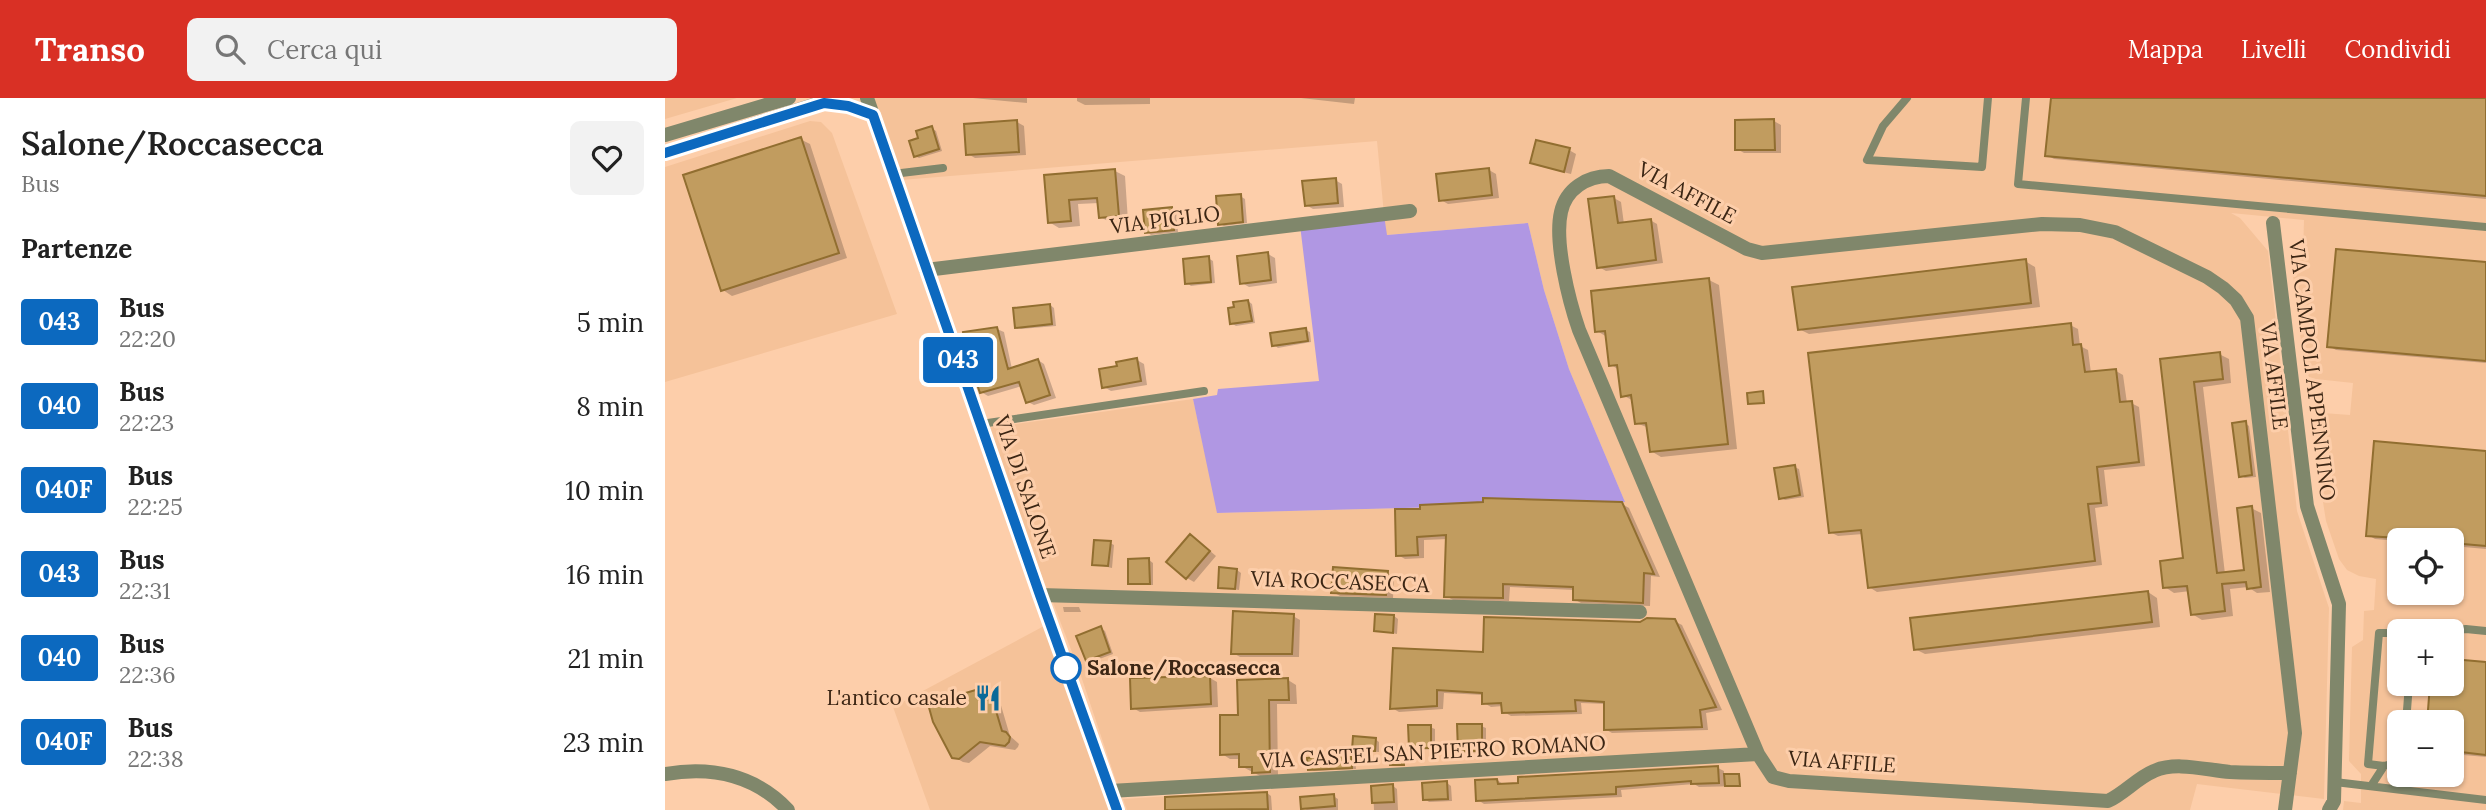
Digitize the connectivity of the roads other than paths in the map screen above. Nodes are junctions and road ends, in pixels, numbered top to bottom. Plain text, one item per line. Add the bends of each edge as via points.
1 (789, 98) edge
2 (867, 98) edge
3 (1907, 98) edge
4 (1988, 98) edge
5 (2026, 98) edge
6 (829, 101) edge
7 (873, 115) junction
8 (665, 135) edge
9 (665, 153) edge
10 (943, 168) dead end
11 (893, 174) junction
12 (1410, 211) dead end
13 (2273, 223) dead end
14 (2486, 227) edge
15 (926, 270) junction
16 (1204, 391) dead end
17 (981, 424) junction
18 (1040, 595) junction
19 (1640, 612) dead end
20 (2464, 629) edge
21 (2486, 631) edge
22 (2387, 633) edge
23 (1758, 754) junction
24 (2387, 765) edge
25 (2384, 766) junction
26 (2290, 773) junction
27 (665, 774) edge
28 (2335, 782) junction
29 (2371, 786) junction
30 (1110, 791) junction
31 (2486, 800) edge
32 (788, 810) edge
33 (1117, 810) edge
34 (2285, 810) edge
35 (2329, 810) edge

1 - 8 street
2 - 7 street, VIA DI SALONE
3 - 4 lane via 1883,126 1867,160 1982,167
5 - 14 lane via 2018,184
6 - 7 street
6 - 9 street
7 - 11 street, VIA DI SALONE
10 - 11 lane
11 - 15 street, VIA DI SALONE
12 - 15 street, VIA PIGLIO
13 - 28 street, VIA CAMPOLI APPENNINO via 2307,506 2339,604
15 - 17 street, VIA DI SALONE
16 - 17 lane
17 - 18 street, VIA DI SALONE
18 - 19 street, VIA ROCCASECCA
18 - 30 street, VIA DI SALONE
20 - 21 lane
22 - 25 lane via 2379,633 2368,764
23 - 26 street, VIA AFFILE via 1773,777 1789,781 2108,801 2154,770 2175,766
23 - 26 street, VIA AFFILE via 1575,318 1564,269 1561,210 1570,194 1591,177 1617,179 1758,253 2042,224 2080,225 2115,232 2223,288 2246,318 2295,733
23 - 30 street, VIA CASTEL SAN PIETRO ROMANO
24 - 25 lane
25 - 29 lane
26 - 34 street, VIA AFFILE
27 - 32 street via 699,770 733,775 765,790
28 - 29 lane
28 - 35 street, VIA CAMPOLI APPENNINO
29 - 31 lane
30 - 33 street, VIA DI SALONE

